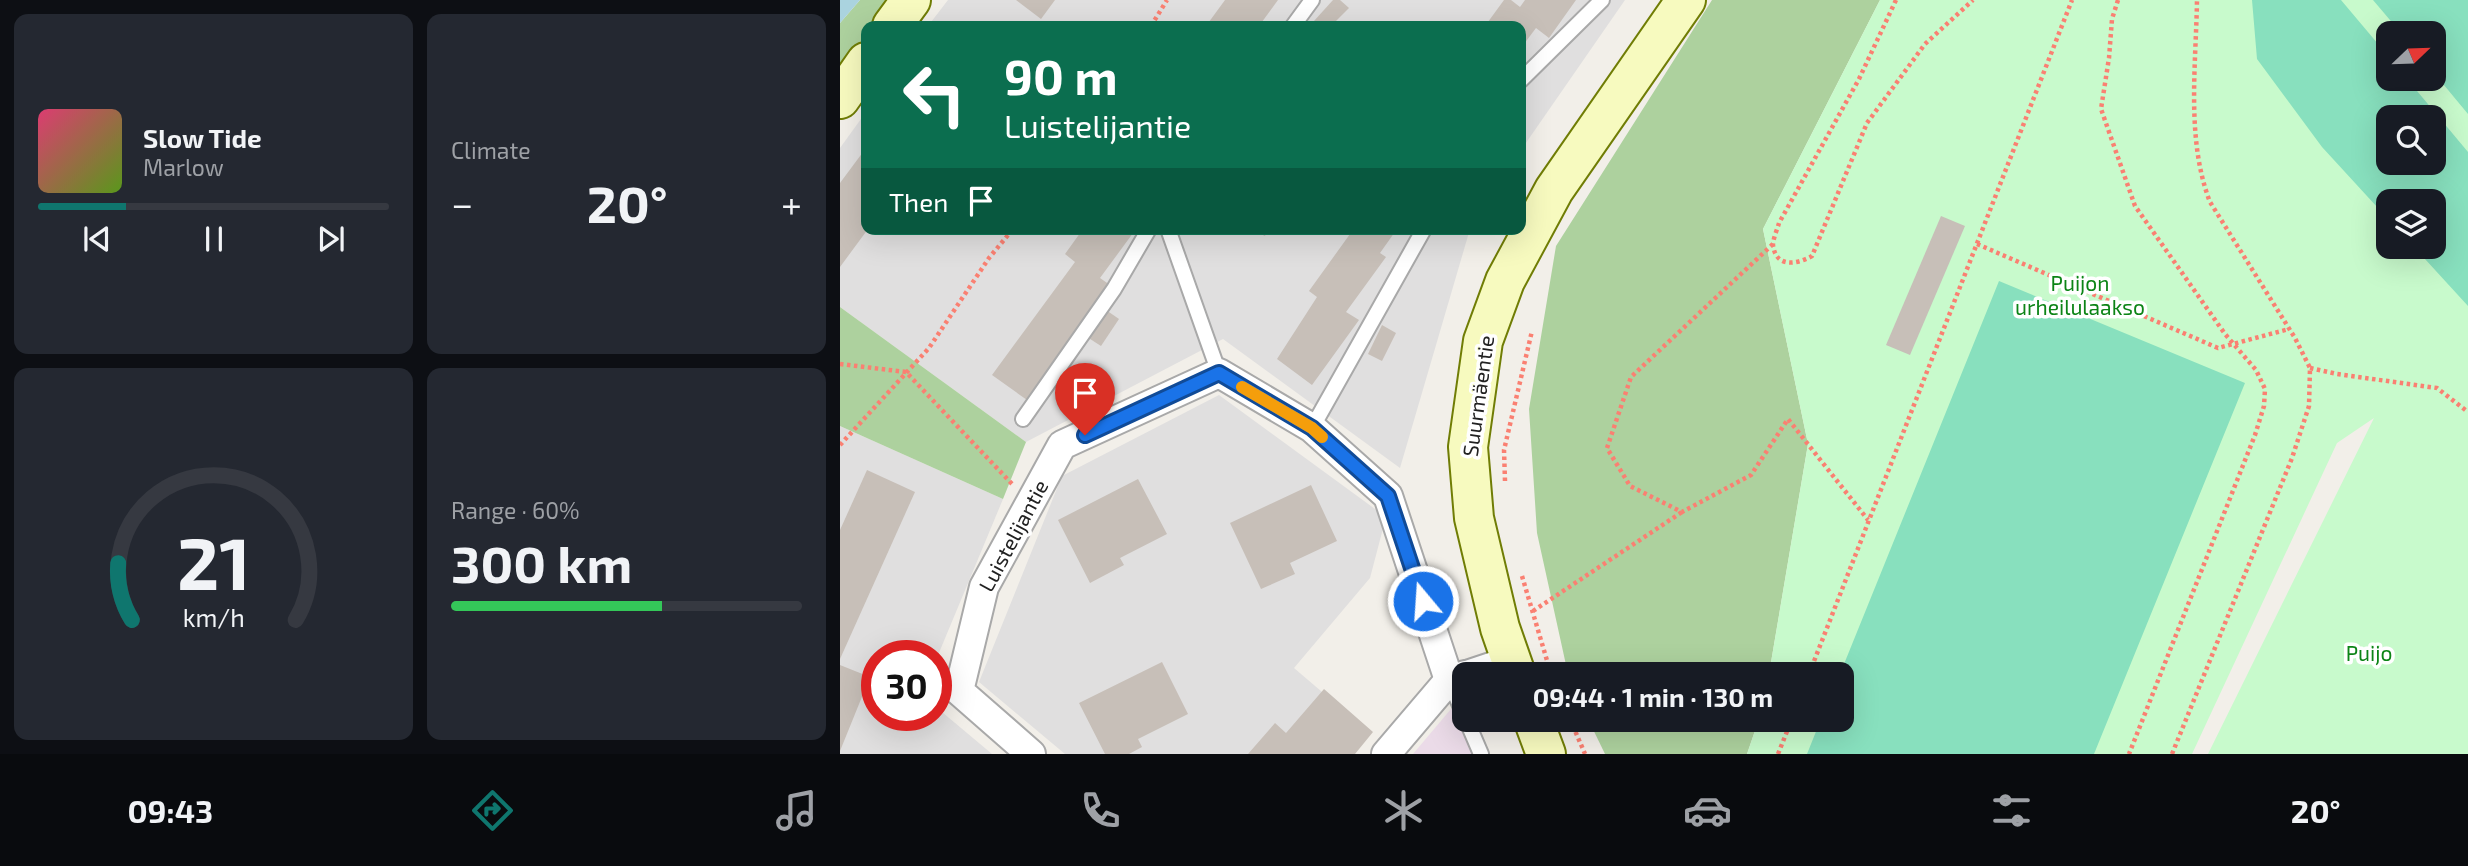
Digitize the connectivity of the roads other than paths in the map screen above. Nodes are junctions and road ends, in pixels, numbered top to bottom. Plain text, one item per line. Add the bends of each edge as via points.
1 (911, 0) edge
2 (1312, 0) edge
3 (1602, 0) edge
4 (1686, 0) edge
5 (896, 21) edge
6 (1297, 21) edge
7 (861, 69) edge
8 (1526, 75) edge
9 (840, 99) edge
10 (1146, 235) edge
11 (1170, 235) edge
12 (1421, 235) edge
13 (1219, 373) junction
14 (1023, 419) dead end
15 (1312, 428) junction
16 (1455, 662) edge
17 (1512, 662) edge
18 (1452, 686) edge
19 (1471, 732) edge
20 (1538, 732) edge
21 (1031, 754) edge
22 (1386, 754) edge
23 (1480, 754) edge
24 (1546, 754) edge

1 - 5 main road
2 - 6 lane
3 - 8 lane
4 - 17 main road, Suurmäentie via 1555,190 1505,281 1483,341 1468,447 1474,518
7 - 9 main road
10 - 14 lane via 1114,289
11 - 13 lane
12 - 15 lane
13 - 15 street
13 - 21 street, Luistelijantie via 1062,445 984,587 959,691
15 - 16 street via 1388,496
18 - 22 street
19 - 23 lane
20 - 24 main road

